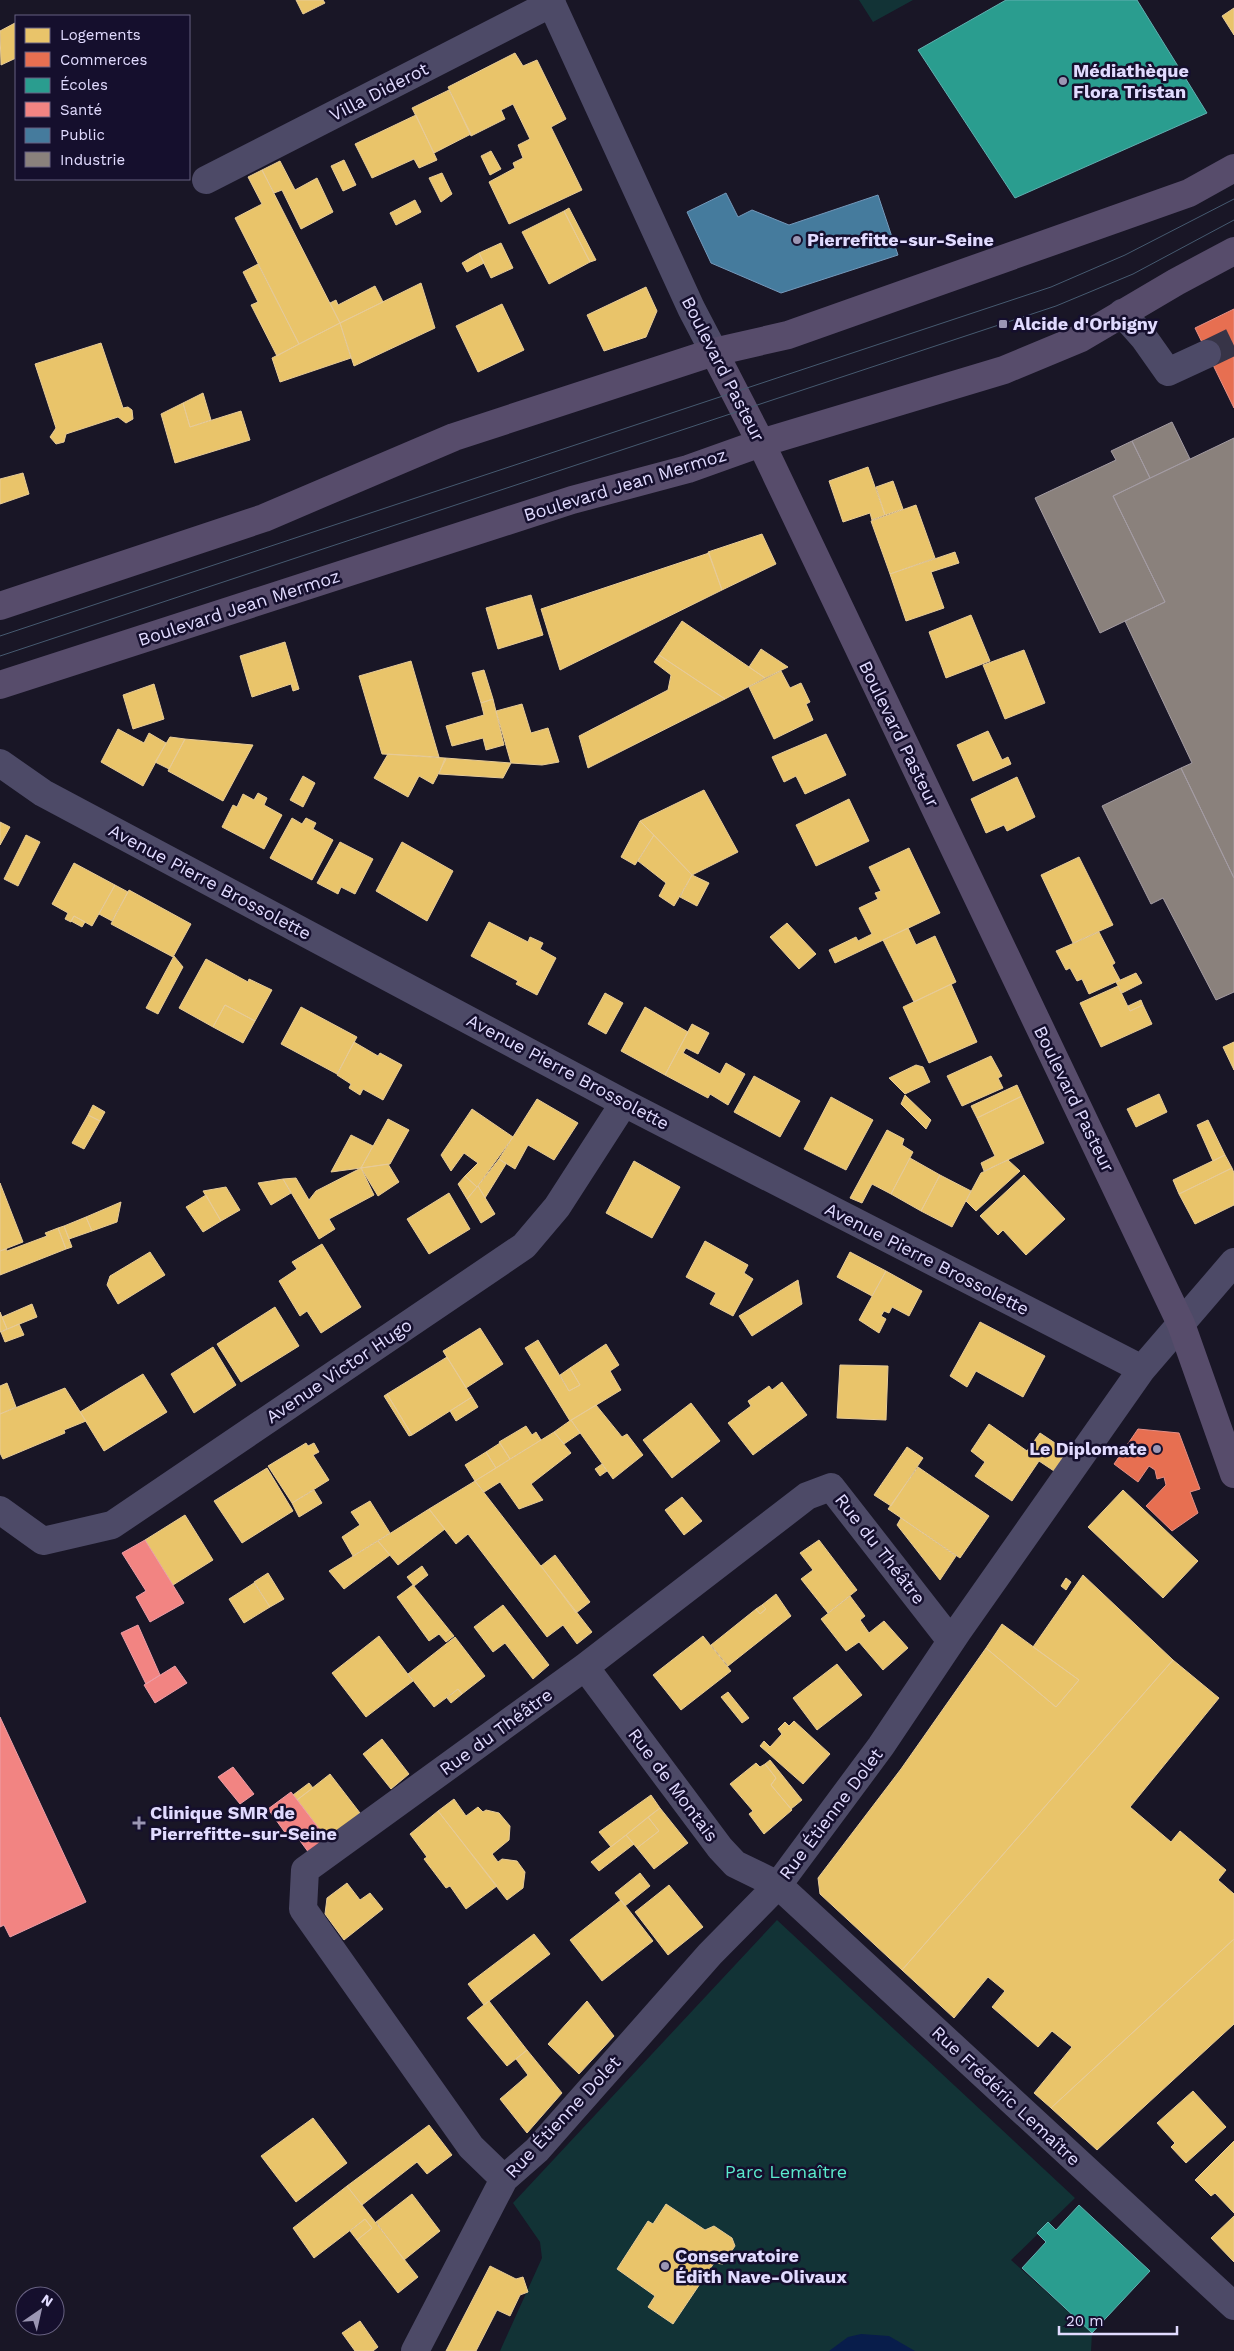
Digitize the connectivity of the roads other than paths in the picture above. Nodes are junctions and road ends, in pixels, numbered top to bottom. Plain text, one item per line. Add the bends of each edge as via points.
1 (551, 1) edge
2 (1234, 168) edge
3 (206, 180) dead end
4 (1234, 251) edge
5 (1122, 313) junction
6 (714, 352) junction
7 (1208, 354) tunnel mouth
8 (761, 443) junction
9 (0, 606) edge
10 (0, 685) edge
11 (0, 763) edge
12 (624, 1103) junction
13 (1234, 1262) edge
14 (1181, 1324) junction
15 (1142, 1369) junction
16 (1234, 1474) edge
17 (0, 1510) edge
18 (951, 1641) junction
19 (585, 1667) junction
20 (778, 1885) junction
21 (504, 2179) junction
22 (1234, 2306) edge
23 (415, 2351) edge

1 - 3 street, Villa Diderot
1 - 6 street, Boulevard Pasteur
2 - 6 main road via 1189,193 788,335
4 - 5 main road, Boulevard Jean Mermoz
5 - 7 street via 1168,372
5 - 8 main road, Boulevard Jean Mermoz via 1081,338 1004,370
6 - 8 main road, Boulevard Pasteur
6 - 9 main road via 454,437 264,518
8 - 10 main road, Boulevard Jean Mermoz via 688,469 572,500
8 - 14 main road, Boulevard Pasteur
11 - 12 street, Avenue Pierre Brossolette via 43,793
12 - 15 street, Avenue Pierre Brossolette
12 - 17 street, Avenue Victor Hugo via 557,1207 524,1246 112,1525 43,1541
13 - 14 street, Rue Étienne Dolet
14 - 15 street, Rue Étienne Dolet
14 - 16 main road, Boulevard Pasteur
15 - 18 street, Rue Étienne Dolet
18 - 19 street, Rue du Théâtre via 849,1506 831,1487 808,1496
18 - 20 street, Rue Étienne Dolet via 881,1746
19 - 20 street, Rue de Montais via 720,1848 736,1864
19 - 21 street, Rue du Théâtre via 305,1870 303,1909 471,2147
20 - 21 street, Rue Étienne Dolet via 710,1954 537,2150
20 - 22 street, Rue Frédéric Lemaître
21 - 23 street, Rue Étienne Dolet

